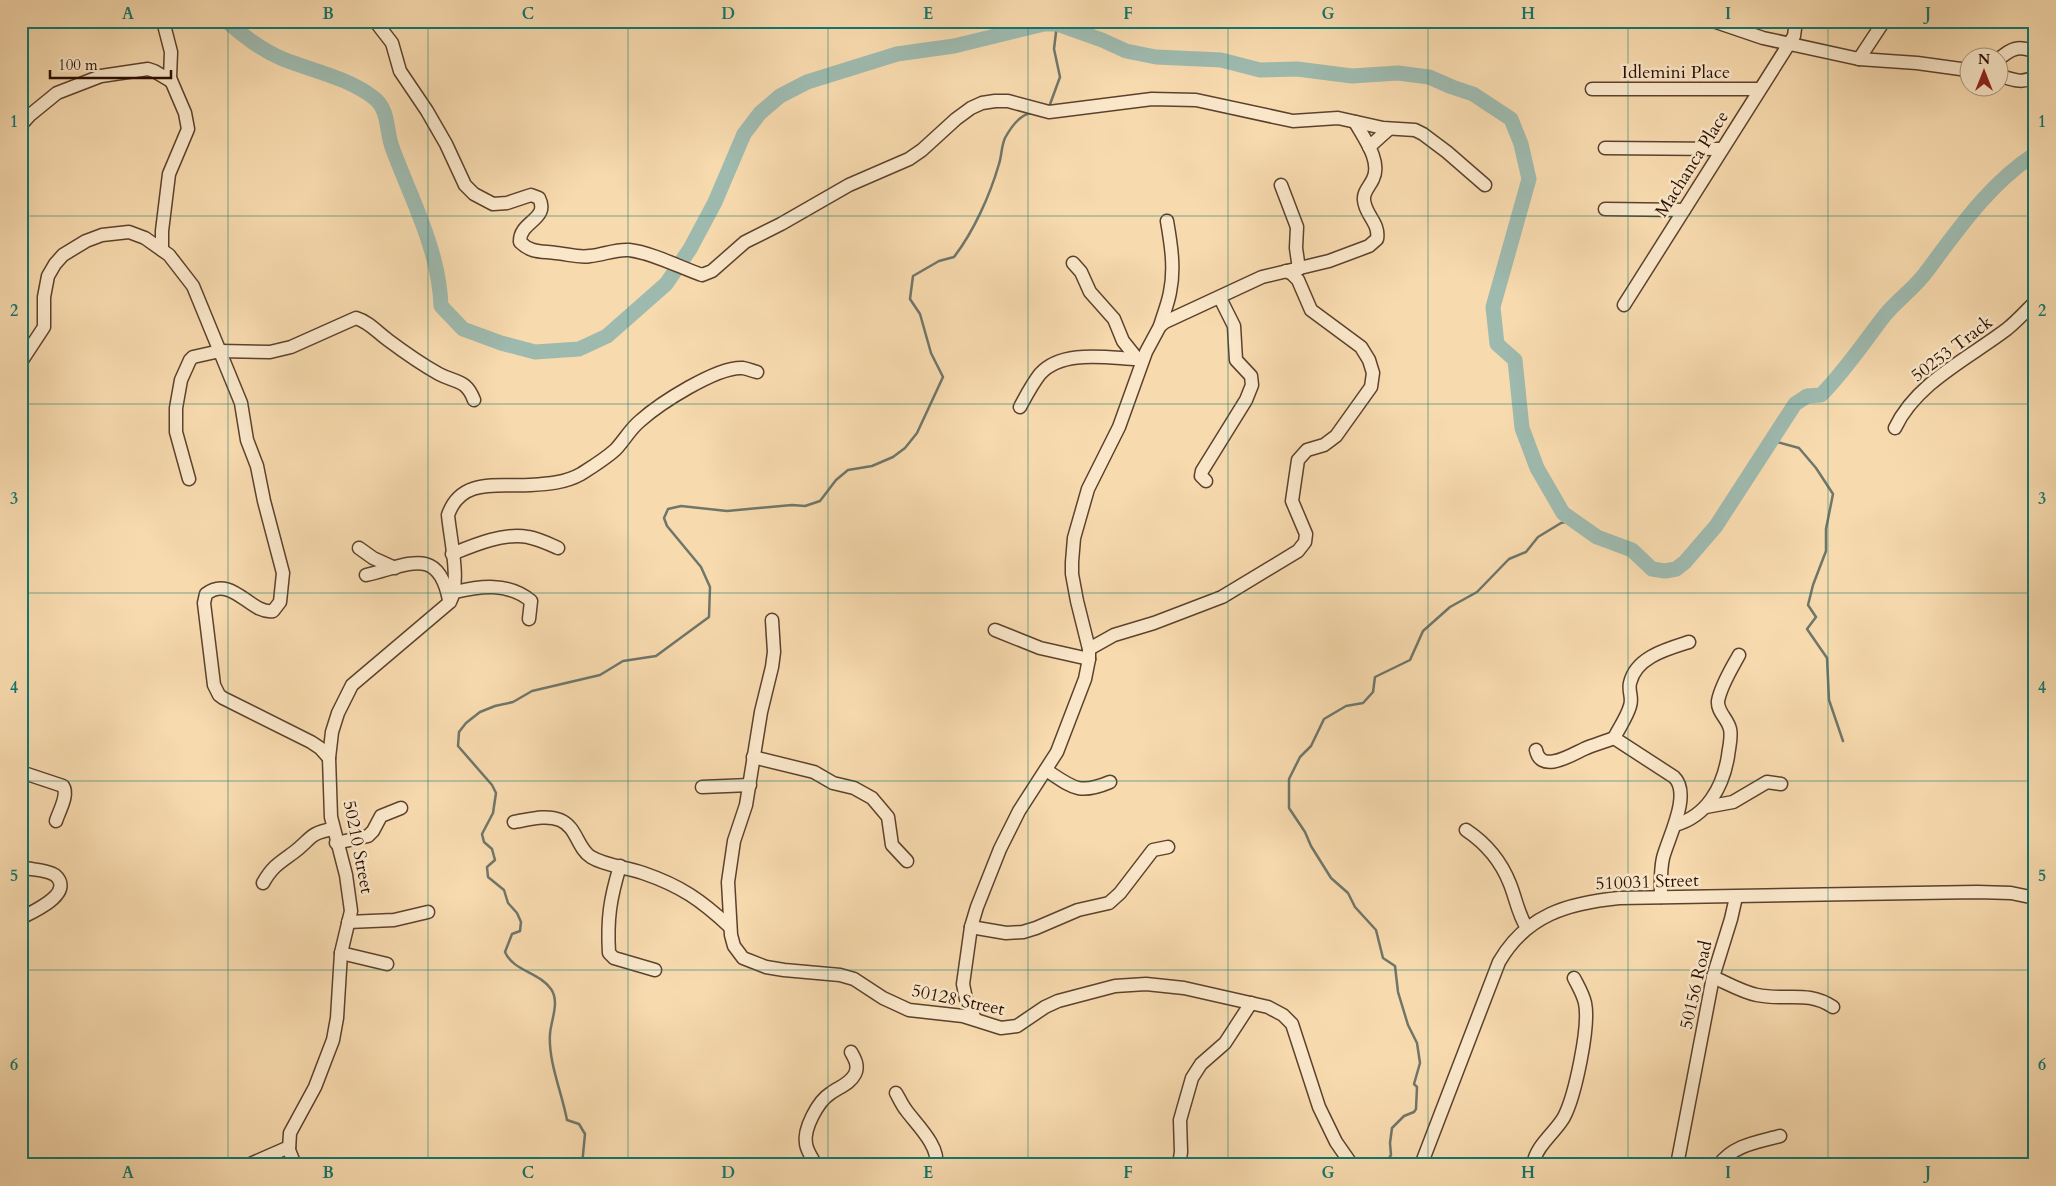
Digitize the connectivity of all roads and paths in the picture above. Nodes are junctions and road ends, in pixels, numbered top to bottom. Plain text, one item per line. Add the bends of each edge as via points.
1 (163, 21) edge
2 (374, 21) edge
3 (1712, 21) edge
4 (1796, 21) edge
5 (1884, 21) edge
6 (1790, 43) junction
7 (2008, 52) edge
8 (2035, 52) edge
9 (1858, 59) junction
10 (1958, 69) edge
11 (2035, 76) edge
12 (2008, 78) edge
13 (172, 81) junction
14 (1592, 89) dead end
15 (1760, 90) junction
16 (1354, 122) junction
17 (21, 125) edge
18 (1388, 129) junction
19 (1369, 147) junction
20 (1605, 148) dead end
21 (1722, 149) junction
22 (1485, 185) dead end
23 (1282, 186) dead end
24 (1605, 209) dead end
25 (1684, 210) junction
26 (1167, 221) dead end
27 (162, 250) junction
28 (1073, 263) dead end
29 (1292, 270) junction
30 (1220, 298) junction
31 (2035, 302) edge
32 (1624, 305) dead end
33 (1160, 326) junction
34 (220, 351) junction
35 (1139, 361) junction
36 (21, 362) edge
37 (758, 372) dead end
38 (474, 400) dead end
39 (1020, 407) dead end
40 (1895, 428) dead end
41 (189, 479) dead end
42 (1206, 480) dead end
43 (359, 548) dead end
44 (558, 548) dead end
45 (452, 554) junction
46 (395, 568) junction
47 (366, 575) dead end
48 (452, 597) junction
49 (21, 606) edge
50 (529, 619) dead end
51 (772, 620) dead end
52 (995, 630) dead end
53 (1689, 642) dead end
54 (1089, 654) junction
55 (1739, 655) dead end
56 (21, 660) edge
57 (1614, 738) junction
58 (1536, 750) dead end
59 (753, 757) junction
60 (329, 758) junction
61 (1046, 770) junction
62 (21, 772) edge
63 (1110, 782) dead end
64 (1781, 784) dead end
65 (750, 785) junction
66 (702, 787) dead end
67 (1706, 807) junction
68 (402, 808) dead end
69 (56, 821) dead end
70 (514, 822) dead end
71 (1675, 825) junction
72 (333, 829) junction
73 (1466, 830) dead end
74 (336, 843) junction
75 (1168, 847) dead end
76 (906, 861) dead end
77 (620, 866) junction
78 (21, 867) edge
79 (263, 883) dead end
80 (1661, 897) junction
81 (1736, 897) junction
82 (2035, 898) edge
83 (428, 912) dead end
84 (21, 918) edge
85 (348, 922) junction
86 (730, 927) junction
87 (971, 927) junction
88 (1527, 928) junction
89 (341, 953) junction
90 (387, 964) dead end
91 (655, 970) dead end
92 (1713, 977) junction
93 (1574, 978) dead end
94 (1251, 1003) junction
95 (1833, 1007) dead end
96 (975, 1019) junction
97 (851, 1052) dead end
98 (896, 1092) dead end
99 (1780, 1136) dead end
100 (289, 1147) junction
101 (248, 1165) edge
102 (295, 1165) edge
103 (816, 1165) edge
104 (936, 1165) edge
105 (1179, 1165) edge
106 (1352, 1165) edge
107 (1422, 1165) edge
108 (1534, 1165) edge
109 (1677, 1165) edge
110 (1720, 1165) edge

1 - 13 street via 170,46
2 - 16 street via 392,43 400,71 446,144 465,185 493,204 531,195 539,198 541,210 519,235 526,248 576,257 628,250 702,275 712,271 745,242 849,186 909,159 956,119 982,103 1008,101 1049,112 1152,99 1178,99 1293,121 1338,118
3 - 6 street via 1747,34
4 - 6 street, Machanca Place
5 - 9 street
6 - 9 street
6 - 15 street, Machanca Place
7 - 8 street via 2015,48
9 - 10 street
11 - 12 street via 2027,81
13 - 17 street via 148,69 100,76 57,92
13 - 27 street via 188,130 169,174
14 - 15 street, Idlemini Place
15 - 21 street, Machanca Place
16 - 18 street
16 - 19 street
18 - 19 street
18 - 22 street via 1424,134
19 - 29 street via 1375,173 1364,200 1376,223 1377,240 1369,246
20 - 21 street
21 - 25 street, Machanca Place
23 - 29 street via 1298,227
24 - 25 street
25 - 32 street, Machanca Place
26 - 33 street via 1172,249 1172,282
27 - 34 street via 193,286
27 - 36 street via 137,234 124,233 102,235 64,255 55,264 46,284 44,327
28 - 35 street via 1090,292 1114,319 1123,341
29 - 30 street via 1262,277
29 - 54 street via 1311,310 1361,347 1373,373 1370,387 1336,436 1324,445 1307,450 1298,460 1292,496 1293,506 1305,529 1302,547 1222,597 1114,635
30 - 33 street
30 - 42 street via 1234,326 1236,360 1251,376 1252,385 1202,471 1201,476
31 - 40 street, 50253 Track via 2007,329 1922,392 1901,414
33 - 35 street
34 - 38 street via 270,352 291,347 356,318 426,366 466,385
34 - 41 street via 190,360 177,395 175,422
34 - 60 street via 240,403 283,573 280,602 273,611 261,609 241,595 226,590 206,594 204,603 214,684 223,698 311,742
35 - 39 street via 1085,358 1059,361 1041,373
35 - 54 street via 1119,427 1088,489 1074,538 1072,574
37 - 45 street via 742,368 708,377 640,421 616,449 561,482 528,486 488,484 456,498 448,514
43 - 46 street
44 - 45 street via 516,536 480,543
45 - 48 street
46 - 47 street
46 - 48 street via 417,563 430,565 440,573
48 - 50 street via 480,586 498,587 524,595 531,601
48 - 60 street, 50210 Street via 352,685 332,732
49 - 56 street
51 - 59 street, 50128 Street via 772,667
52 - 54 street via 1040,648
53 - 57 street via 1654,654 1632,677 1630,709
54 - 61 street via 1085,679 1063,737
55 - 67 street via 1718,701 1730,729 1726,765 1720,785
57 - 58 street via 1554,762 1539,758
57 - 71 street via 1680,783
59 - 65 street, 50128 Street
59 - 76 street via 814,772 872,798 888,817 892,845
60 - 72 street, 50210 Street
61 - 63 street via 1081,789
61 - 87 street via 1019,811 1000,850
62 - 69 street via 63,786 66,790
64 - 67 street via 1767,782 1733,802
65 - 66 street
65 - 86 street, 50128 Street via 731,857 728,882
67 - 71 street
68 - 74 street via 381,816 368,836
70 - 77 street via 544,817 558,819 571,828 589,856
71 - 80 street via 1663,860
72 - 74 street, 50210 Street
72 - 79 street via 311,836 275,865
73 - 88 street via 1484,843 1498,860
74 - 85 street, 50210 Street via 351,901
75 - 87 street via 1153,850 1120,893 1109,902 1078,910 1023,932 1006,933
77 - 86 street via 684,890 707,905
77 - 91 street via 608,921 609,953 614,958
78 - 84 street via 56,875 60,890 41,908
80 - 81 street, 510031 Street
80 - 88 street, 510031 Street via 1593,900 1544,916
81 - 82 street, 510031 Street via 1977,892 2011,893
81 - 92 street, 50156 Road
83 - 85 street via 394,920
85 - 89 street, 50210 Street
86 - 96 street, 50128 Street via 738,954 750,962 784,970 840,975 854,979 883,998 910,1010
87 - 96 street via 963,984
88 - 107 street, 510031 Street via 1508,946 1499,962
89 - 90 street
89 - 100 street, 50210 Street via 333,1040 315,1087 290,1133
92 - 95 street via 1755,995 1813,997
92 - 109 street, 50156 Road
93 - 108 street via 1586,1010 1579,1064 1565,1114 1556,1131 1540,1147
94 - 96 street, 50128 Street via 1184,988 1131,984 1058,1001 1010,1028 991,1027
94 - 105 street via 1225,1043 1194,1074 1180,1120
94 - 106 street, 50128 Street via 1276,1011 1292,1024 1319,1107 1336,1142
97 - 103 street via 857,1064 855,1074 849,1082 822,1100 807,1130 806,1146
98 - 104 street via 907,1112 922,1128 937,1156
99 - 110 street via 1732,1152
100 - 101 street
100 - 102 street

